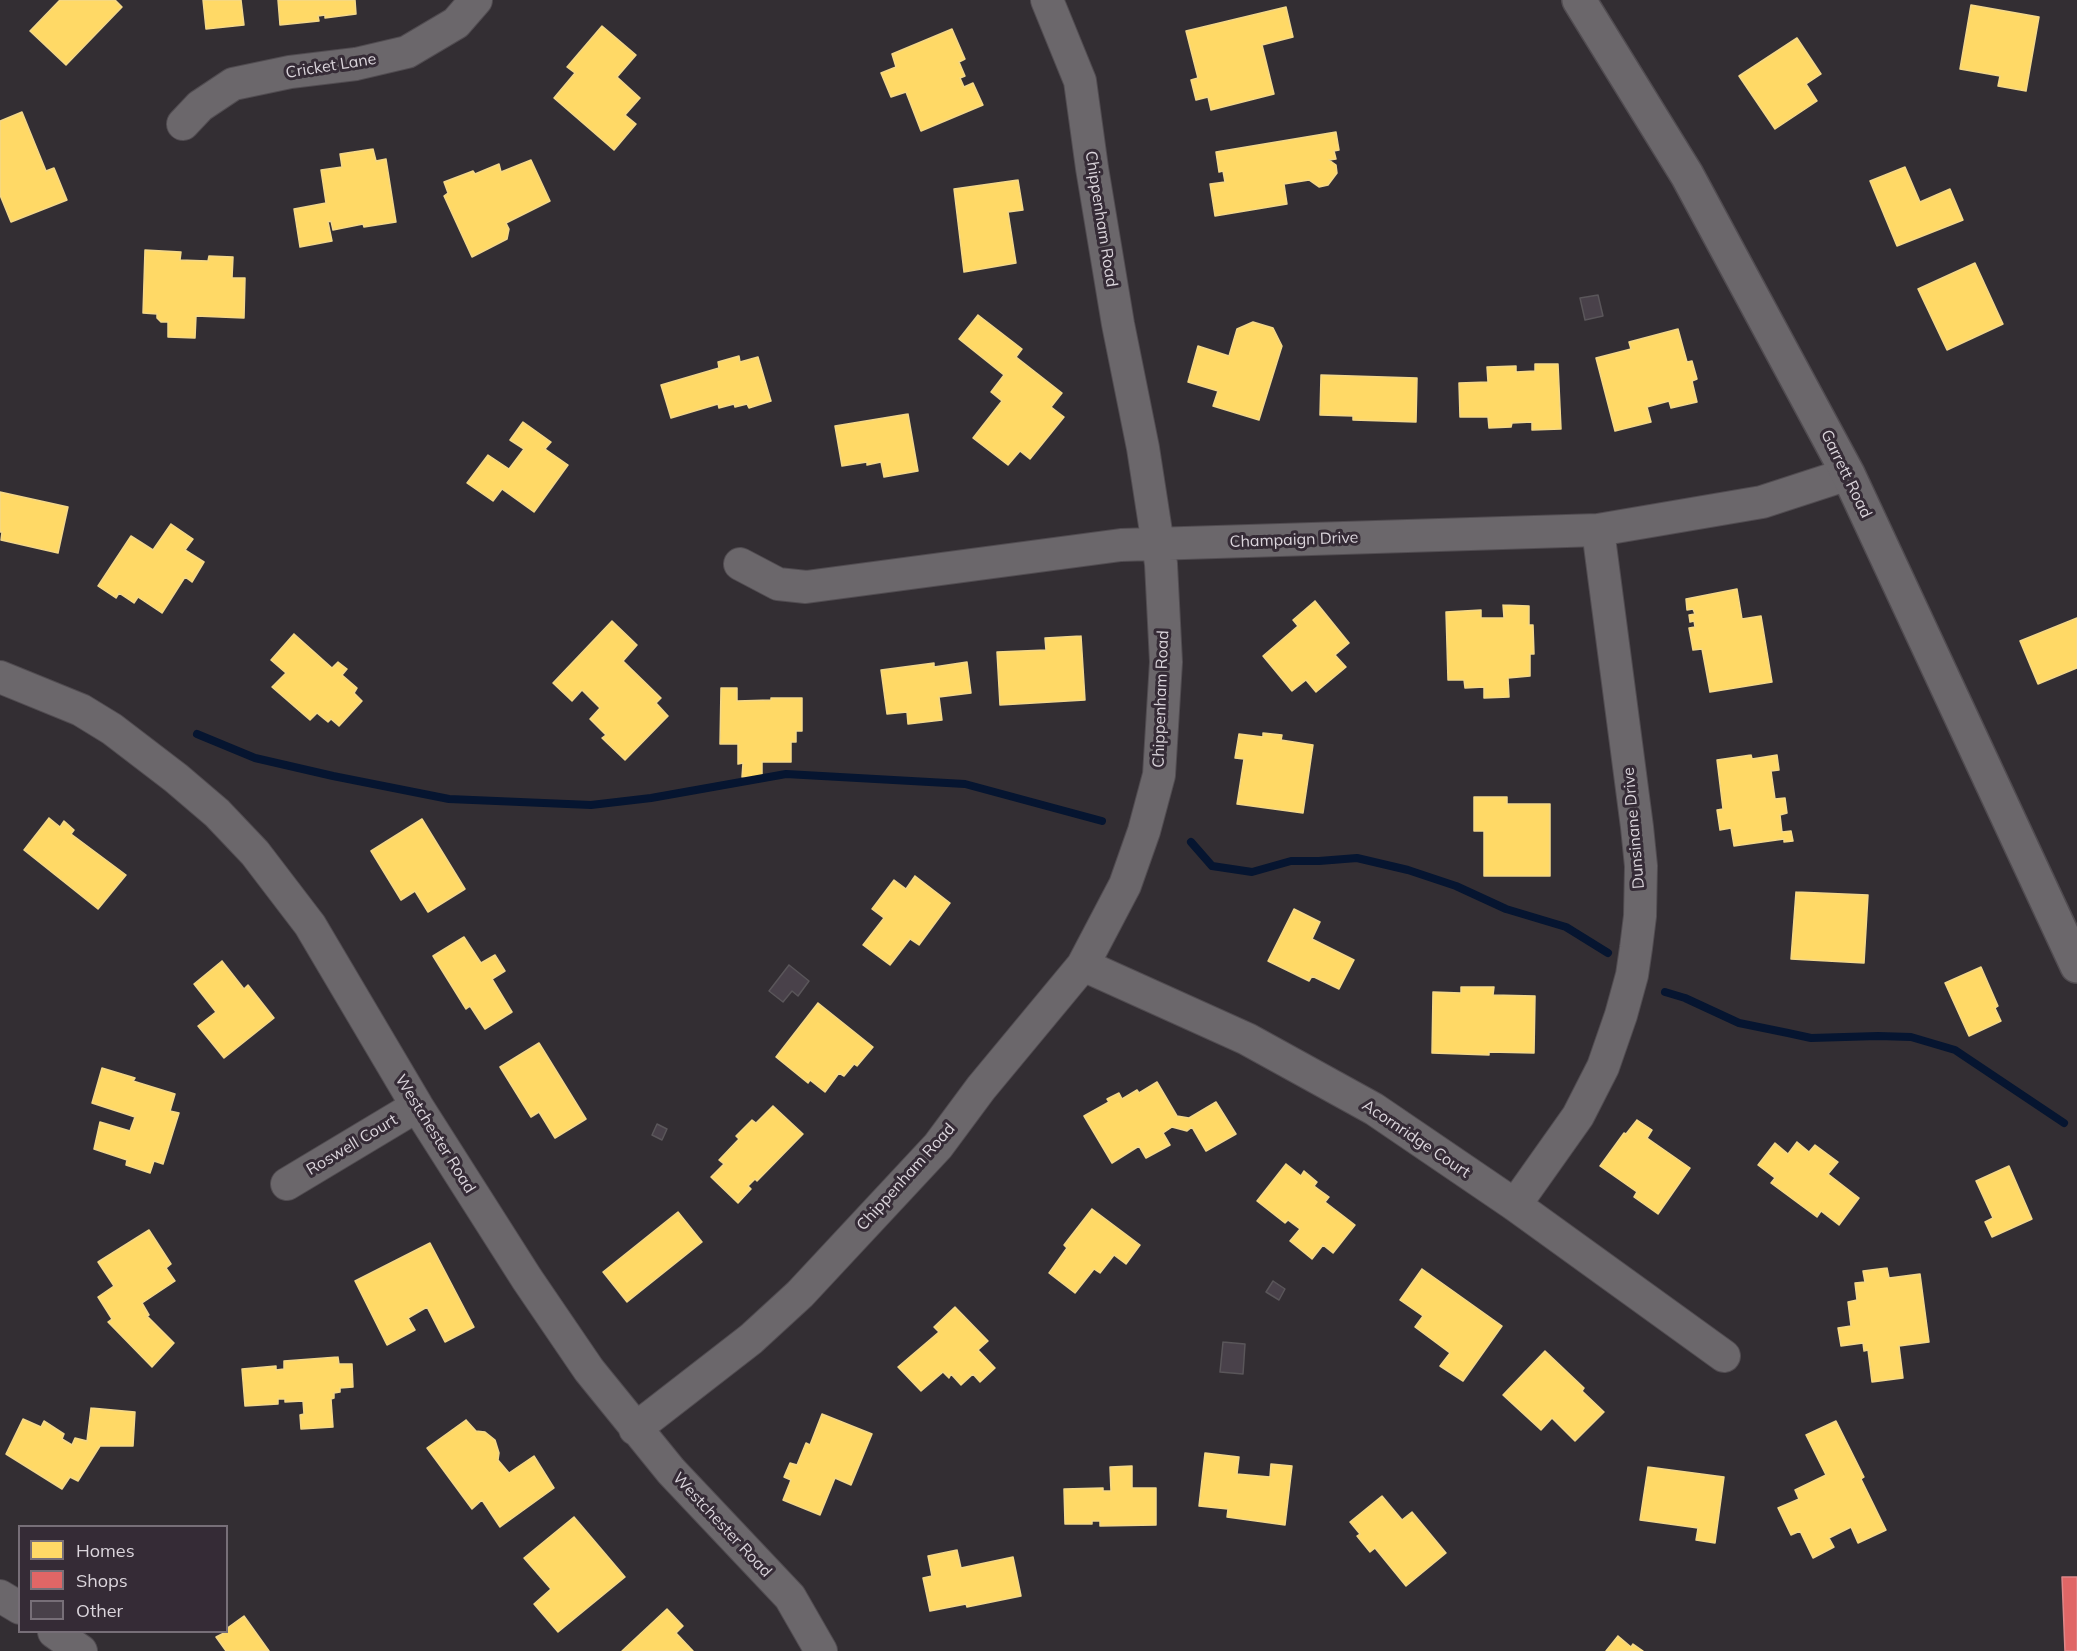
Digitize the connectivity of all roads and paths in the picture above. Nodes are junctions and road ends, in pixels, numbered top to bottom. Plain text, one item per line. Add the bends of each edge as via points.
1 (476, 0) edge
2 (1047, 0) edge
3 (1580, 0) edge
4 (183, 124) dead end
5 (1848, 474) junction
6 (1598, 530) junction
7 (1158, 544) junction
8 (740, 564) dead end
9 (0, 676) edge
10 (1083, 965) junction
11 (2077, 966) edge
12 (417, 1106) junction
13 (287, 1184) dead end
14 (1515, 1205) junction
15 (1724, 1356) dead end
16 (635, 1429) junction
17 (0, 1596) edge
18 (18, 1607) edge
19 (55, 1633) edge
20 (81, 1651) edge
21 (822, 1651) edge

1 - 4 street, Cricket Lane via 456,23 407,52 233,84 200,105
2 - 7 street, Chippenham Road via 1080,81
3 - 5 street, Garrett Road via 1687,175
5 - 6 street, Champaign Drive via 1762,502
5 - 11 street, Garrett Road
6 - 7 street, Champaign Drive
6 - 14 street, Dunsinane Drive via 1639,846 1640,916 1621,1016 1603,1067 1578,1116
7 - 8 street, Champaign Drive via 1121,545 806,587 778,584
7 - 10 street, Chippenham Road via 1166,662 1159,775 1136,858 1113,912
9 - 12 street, Westchester Road via 81,710 112,729 176,778 232,829 310,925
10 - 14 street, Acornridge Court via 1183,1008 1304,1068 1374,1109
10 - 16 street, Chippenham Road via 938,1146 800,1294 750,1339
12 - 13 street, Roswell Court
12 - 16 street, Westchester Road via 526,1279
14 - 15 street, Acornridge Court
16 - 21 street, Westchester Road via 790,1597
17 - 18 street
19 - 20 street

